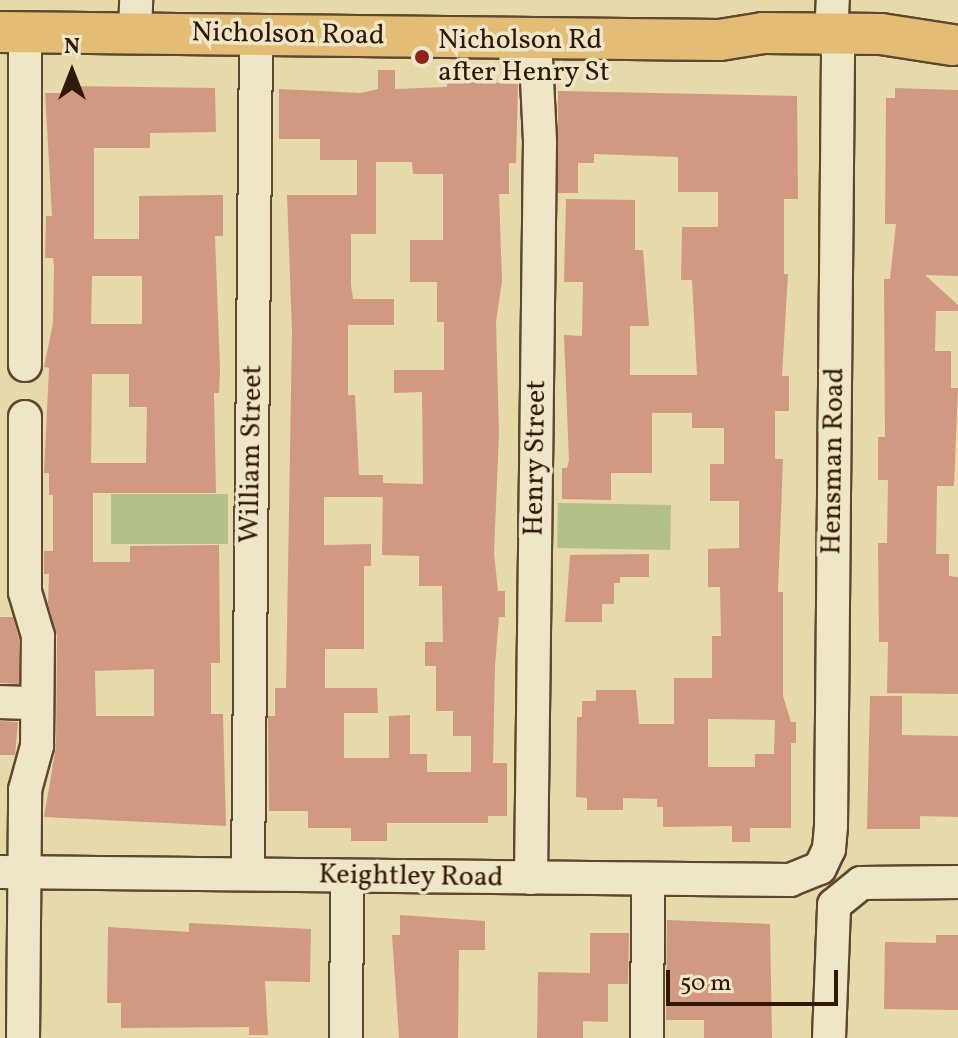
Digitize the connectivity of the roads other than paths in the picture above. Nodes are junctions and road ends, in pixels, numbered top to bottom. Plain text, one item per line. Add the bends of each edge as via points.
1 (135, 17) edge
2 (839, 24) edge
3 (12, 32) edge
4 (256, 34) junction
5 (535, 38) junction
6 (955, 45) edge
7 (25, 365) dead end
8 (25, 417) dead end
9 (0, 702) edge
10 (37, 703) junction
11 (820, 868) joint
12 (12, 872) edge
13 (248, 874) junction
14 (347, 876) junction
15 (531, 878) junction
16 (648, 880) junction
17 (958, 882) edge
18 (23, 1038) edge
19 (346, 1038) edge
20 (647, 1038) edge
21 (829, 1038) edge

1 - 3 main road, Nicholson Road
1 - 4 main road, Nicholson Road
2 - 5 main road, Nicholson Road via 766,49 720,40
2 - 6 main road, Nicholson Road
2 - 11 street, Hensman Road via 831,826
3 - 7 street
4 - 5 main road, Nicholson Road
4 - 13 street, William Street
5 - 15 street, Henry Street via 540,141
8 - 10 street via 25,592 38,636
9 - 10 street
10 - 12 street via 37,746
11 - 16 street, Keightley Road via 790,880
12 - 13 street, Keightley Road
12 - 18 street
13 - 14 street, Keightley Road
14 - 15 street, Keightley Road
14 - 19 street
15 - 16 street, Keightley Road
16 - 20 street
17 - 21 street via 879,881 844,893 834,905

